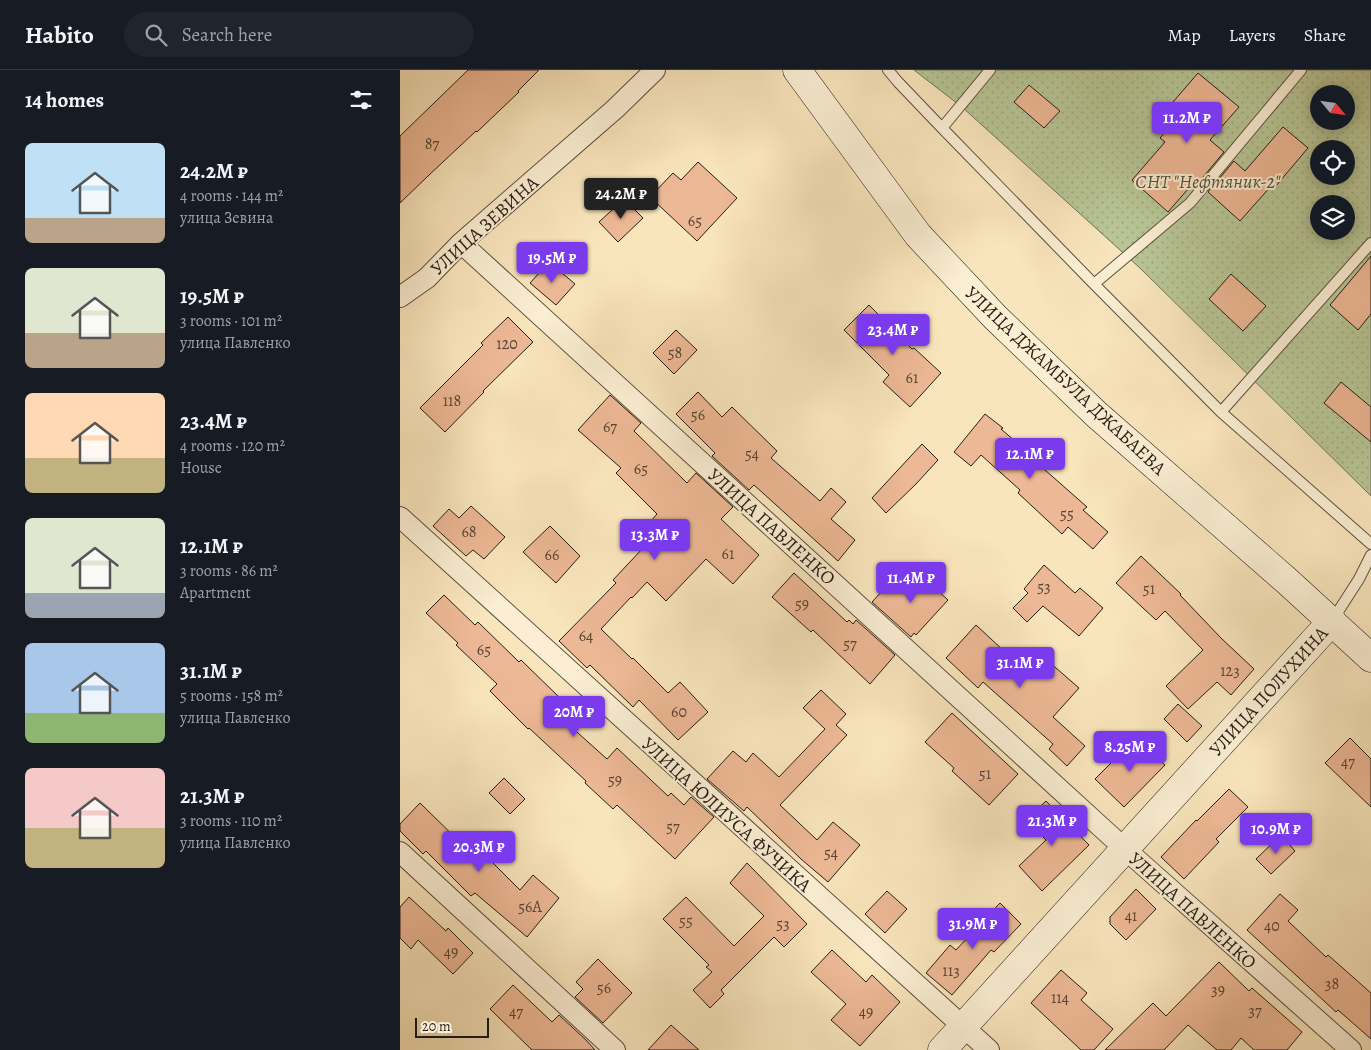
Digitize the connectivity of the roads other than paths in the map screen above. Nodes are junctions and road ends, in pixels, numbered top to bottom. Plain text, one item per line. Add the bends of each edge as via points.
1 (655, 70) edge
2 (797, 70) edge
3 (888, 70) edge
4 (990, 70) edge
5 (1301, 70) edge
6 (942, 128) junction
7 (461, 243) junction
8 (1371, 243) edge
9 (1094, 284) junction
10 (400, 297) edge
11 (1221, 412) junction
12 (400, 517) edge
13 (1371, 544) edge
14 (1371, 555) edge
15 (1332, 621) junction
16 (1371, 658) edge
17 (1125, 849) junction
18 (400, 852) edge
19 (962, 1027) junction
20 (615, 1050) edge
21 (942, 1050) edge
22 (989, 1050) edge
23 (1351, 1050) edge

1 - 7 street, УЛИЦА ЗЕВИНА
2 - 15 main road, УЛИЦА ДЖАМБУЛА ДЖАБАЕВА via 918,235 995,317 1096,414
3 - 6 lane
4 - 6 lane
5 - 9 lane via 1190,203
6 - 9 lane
7 - 10 street, УЛИЦА ЗЕВИНА via 427,278
7 - 17 street, УЛИЦА ПАВЛЕНКО
8 - 11 lane
9 - 11 lane
11 - 13 lane
12 - 19 street, УЛИЦА ЮЛИУСА ФУЧИКА
14 - 15 lane
15 - 16 main road, УЛИЦА ДЖАМБУЛА ДЖАБАЕВА
15 - 17 main road, УЛИЦА ПОЛУХИНА
17 - 19 main road, УЛИЦА ПОЛУХИНА
17 - 23 street, УЛИЦА ПАВЛЕНКО
18 - 20 street
19 - 21 main road, УЛИЦА ПОЛУХИНА
19 - 22 street, УЛИЦА ЮЛИУСА ФУЧИКА

